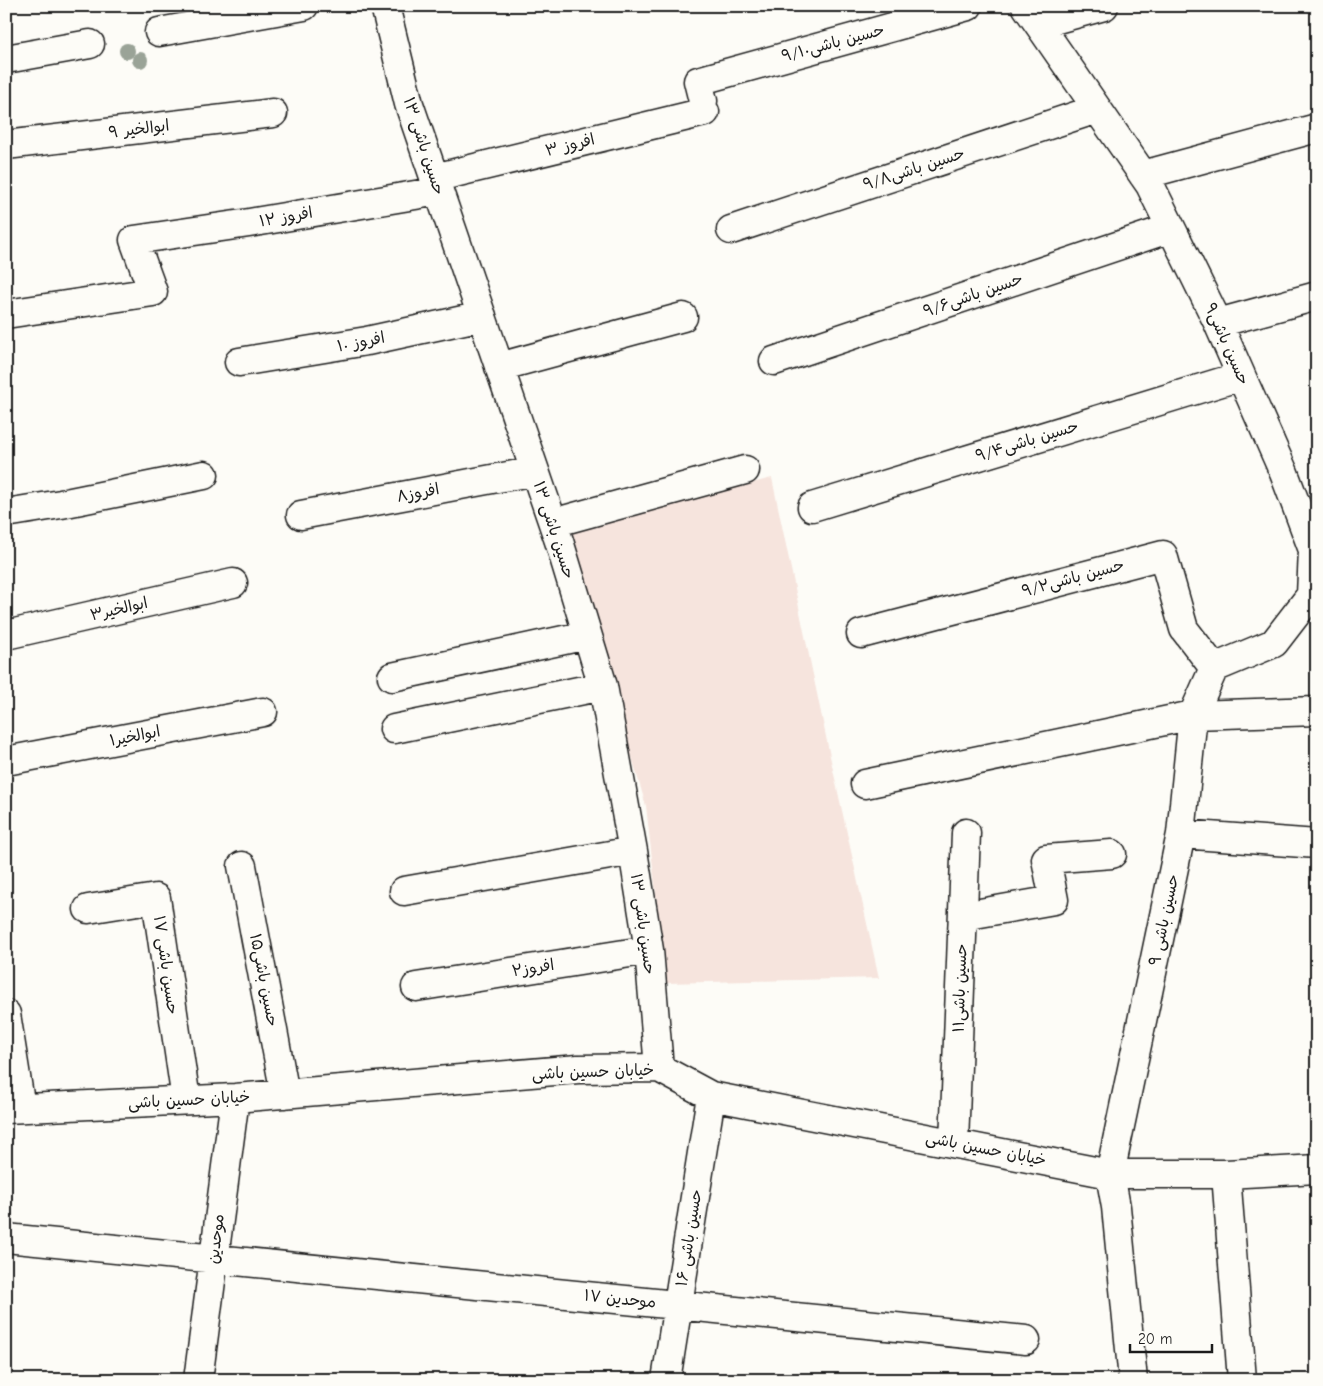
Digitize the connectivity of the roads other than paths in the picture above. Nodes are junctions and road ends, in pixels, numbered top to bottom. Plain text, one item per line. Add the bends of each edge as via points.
1 (304, 6) edge
2 (385, 6) edge
3 (968, 6) edge
4 (1104, 6) edge
5 (1032, 15) edge
6 (159, 32) dead end
7 (90, 44) dead end
8 (6, 59) edge
9 (702, 98) joint
10 (1097, 109) junction
11 (273, 113) dead end
12 (1317, 128) edge
13 (6, 145) edge
14 (1143, 175) junction
15 (436, 184) junction
16 (1171, 228) junction
17 (731, 230) dead end
18 (1317, 296) edge
19 (6, 314) edge
20 (482, 316) junction
21 (683, 317) dead end
22 (1218, 323) junction
23 (774, 361) dead end
24 (239, 362) dead end
25 (499, 367) junction
26 (1241, 376) junction
27 (745, 470) dead end
28 (535, 471) junction
29 (204, 475) dead end
30 (812, 507) dead end
31 (6, 513) edge
32 (301, 514) dead end
33 (552, 523) junction
34 (233, 583) dead end
35 (861, 634) dead end
36 (6, 635) edge
37 (588, 635) junction
38 (1214, 668) junction
39 (392, 677) dead end
40 (602, 686) junction
41 (1317, 711) edge
42 (263, 712) dead end
43 (1194, 715) junction
44 (394, 729) dead end
45 (6, 761) edge
46 (865, 784) dead end
47 (966, 833) dead end
48 (1181, 834) junction
49 (1317, 844) edge
50 (633, 851) junction
51 (1112, 854) dead end
52 (242, 866) dead end
53 (404, 891) dead end
54 (88, 909) dead end
55 (963, 916) junction
56 (649, 950) junction
57 (416, 987) dead end
58 (6, 1014) edge
59 (659, 1068) junction
60 (285, 1094) junction
61 (711, 1096) junction
62 (235, 1098) junction
63 (186, 1100) junction
64 (13, 1109) edge
65 (954, 1143) junction
66 (1317, 1169) edge
67 (1110, 1174) junction
68 (1226, 1174) junction
69 (6, 1238) edge
70 (213, 1259) junction
71 (678, 1305) junction
72 (1026, 1340) dead end
73 (198, 1380) edge
74 (666, 1380) edge
75 (1133, 1380) edge
76 (1242, 1380) edge

1 - 6 street
2 - 15 street, حسین باشی ۱۳ via 409,104
3 - 9 street, حسین باشی۹/۱۰
4 - 5 street
5 - 10 street, حسین باشی۹
7 - 8 street
9 - 15 street, افروز ۳
10 - 14 street, حسین باشی۹
10 - 17 street, حسین باشی۹/۸
11 - 13 street, ابوالخیر ۹
12 - 14 street
14 - 16 street, حسین باشی۹
15 - 19 street, افروز ۱۲ via 249,223 134,240 153,292
15 - 20 street, حسین باشی ۱۳
16 - 22 street, حسین باشی۹
16 - 23 street, حسین باشی۹/۶
18 - 22 street
20 - 24 street, افروز ۱۰ via 366,342
20 - 25 street, حسین باشی ۱۳
21 - 25 street
22 - 26 street, حسین باشی۹
25 - 28 street, حسین باشی ۱۳
26 - 30 street, حسین باشی۹/۴
26 - 38 street, حسین باشی۹ via 1284,473 1313,550 1311,595 1274,643
27 - 33 street
28 - 32 street, افروز۸
28 - 33 street, حسین باشی ۱۳
29 - 31 street
33 - 37 street, حسین باشی ۱۳
34 - 36 street, ابوالخیر۳
35 - 38 street, حسین باشی۹/۲ via 1163,554 1184,629
37 - 39 street
37 - 40 street, حسین باشی ۱۳
38 - 43 street, حسین باشی ۹
40 - 44 street
40 - 50 street, حسین باشی ۱۳
41 - 43 street
42 - 45 street, ابوالخیر۱
43 - 46 street
43 - 48 street, حسین باشی ۹
47 - 55 street, حسین باشی۱۱
48 - 49 street
48 - 67 street, حسین باشی ۹
50 - 53 street
50 - 56 street, حسین باشی ۱۳
51 - 55 street via 1046,860 1054,900
52 - 60 street, حسین باشی۱۵
54 - 63 street, حسین باشی ۱۷ via 156,898
55 - 65 street, حسین باشی۱۱
56 - 57 street, افروز۲
56 - 59 street, حسین باشی ۱۳
58 - 64 street
59 - 60 street, خیابان حسین باشی via 578,1069
59 - 61 street, خیابان حسین باشی
60 - 62 street, خیابان حسین باشی
61 - 65 street, خیابان حسین باشی
61 - 71 street, حسین باشی ۱۶
62 - 63 street, خیابان حسین باشی
62 - 70 street, موحدین
63 - 64 street, خیابان حسین باشی
65 - 67 street, خیابان حسین باشی
66 - 68 street, خیابان حسین باشی
67 - 68 street, خیابان حسین باشی
67 - 75 street
68 - 76 street
69 - 70 street, موحدین ۱۷
70 - 71 street, موحدین ۱۷
70 - 73 street, موحدین
71 - 72 street, موحدین ۱۷
71 - 74 street, حسین باشی ۱۶

